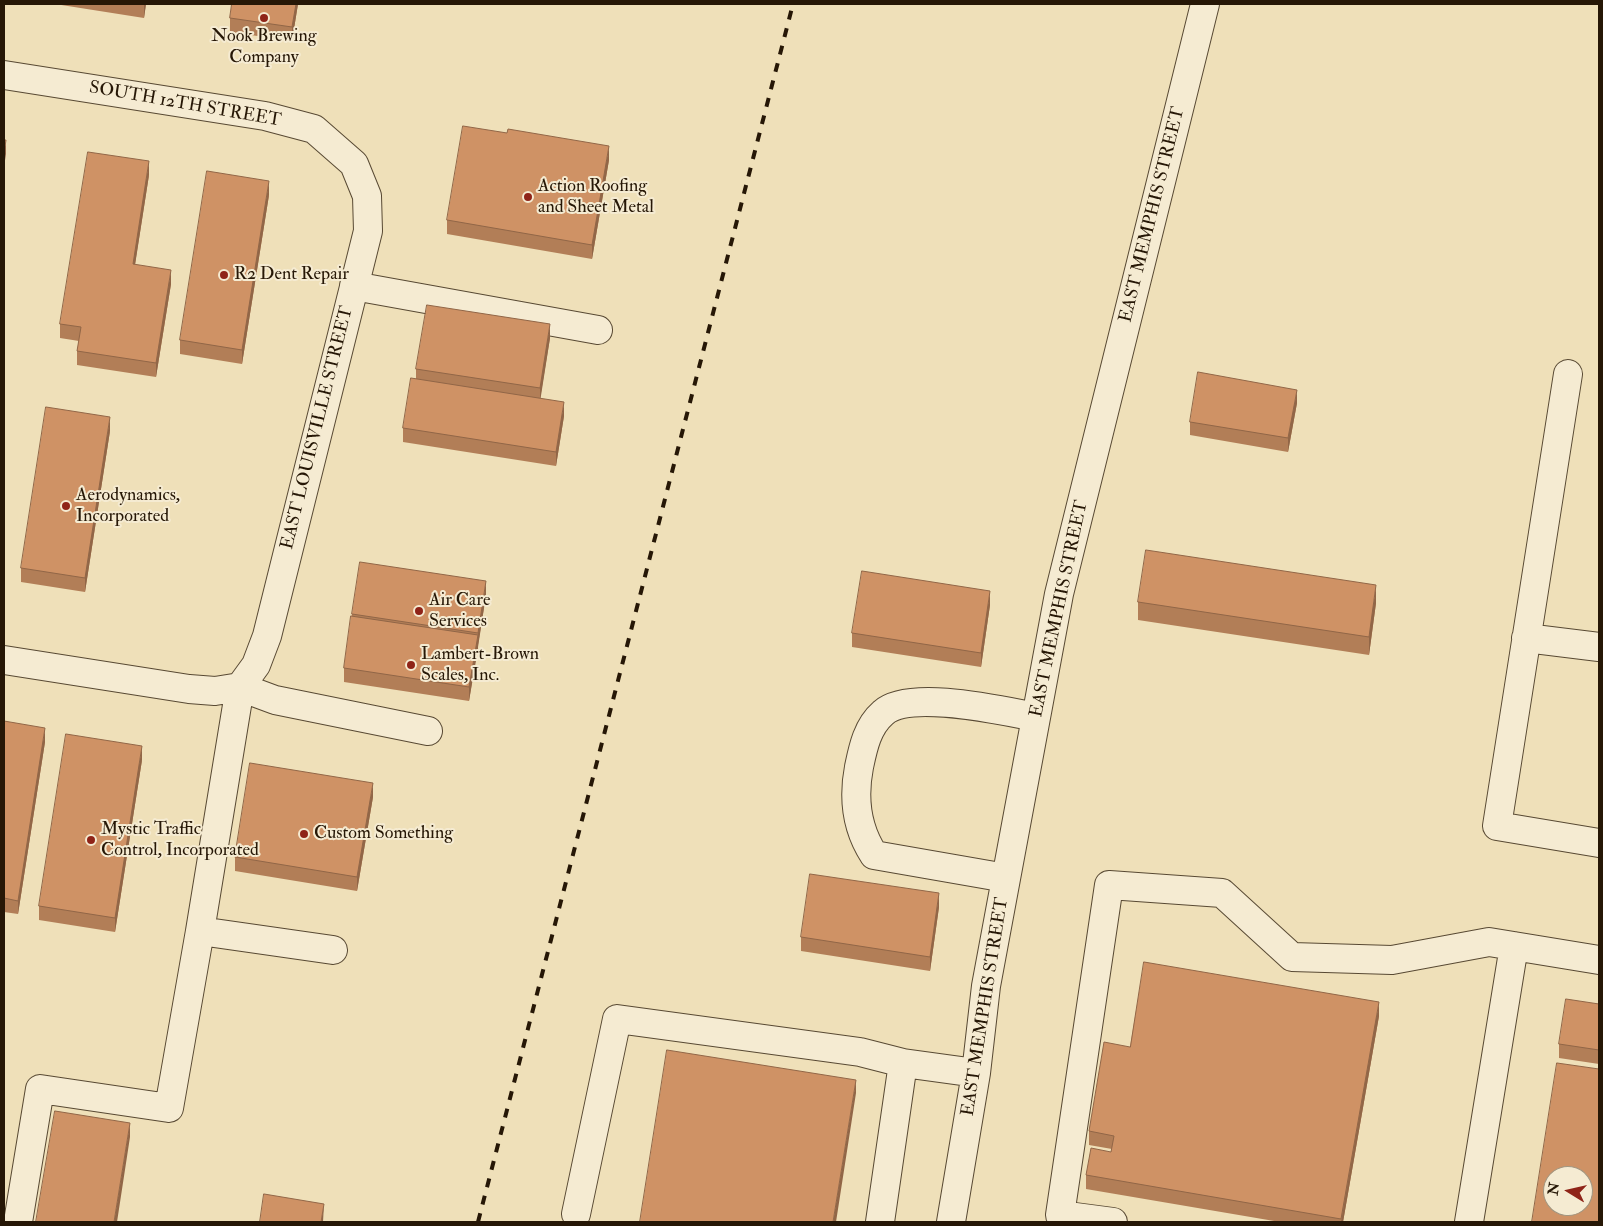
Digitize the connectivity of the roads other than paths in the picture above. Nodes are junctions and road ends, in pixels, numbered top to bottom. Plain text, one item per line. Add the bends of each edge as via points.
1 (1204, 4) edge
2 (4, 75) edge
3 (354, 164) joint
4 (354, 286) junction
5 (598, 330) dead end
6 (1568, 374) dead end
7 (1526, 638) junction
8 (1599, 647) edge
9 (4, 660) edge
10 (240, 687) junction
11 (1036, 717) junction
12 (428, 731) dead end
13 (1599, 842) edge
14 (1006, 878) junction
15 (200, 931) junction
16 (1514, 946) junction
17 (333, 950) dead end
18 (1599, 960) edge
19 (903, 1063) junction
20 (976, 1073) junction
21 (576, 1214) dead end
22 (18, 1222) edge
23 (880, 1222) edge
24 (950, 1222) edge
25 (1113, 1222) edge
26 (1469, 1222) edge

1 - 11 street, EAST MEMPHIS STREET via 1060,594
2 - 3 street, SOUTH 12TH STREET via 265,116 314,129
3 - 4 street, EAST LOUISVILLE STREET via 366,196 368,231
4 - 5 street
4 - 10 street, EAST LOUISVILLE STREET via 267,636 256,665
6 - 7 street
7 - 8 street
7 - 13 street via 1496,826
9 - 10 street via 190,689 215,691
10 - 12 street via 275,700
10 - 15 street
11 - 14 street, EAST MEMPHIS STREET
11 - 14 street via 955,703 906,703 884,712 865,738 857,777 856,807 864,840 874,855
14 - 20 street, EAST MEMPHIS STREET via 986,986
15 - 17 street
15 - 22 street via 169,1108 40,1089
16 - 18 street
16 - 25 street via 1489,942 1392,960 1292,957 1222,893 1109,885 1060,1215
16 - 26 street
19 - 20 street
19 - 21 street via 860,1052 616,1019
19 - 23 street
20 - 24 street, EAST MEMPHIS STREET

